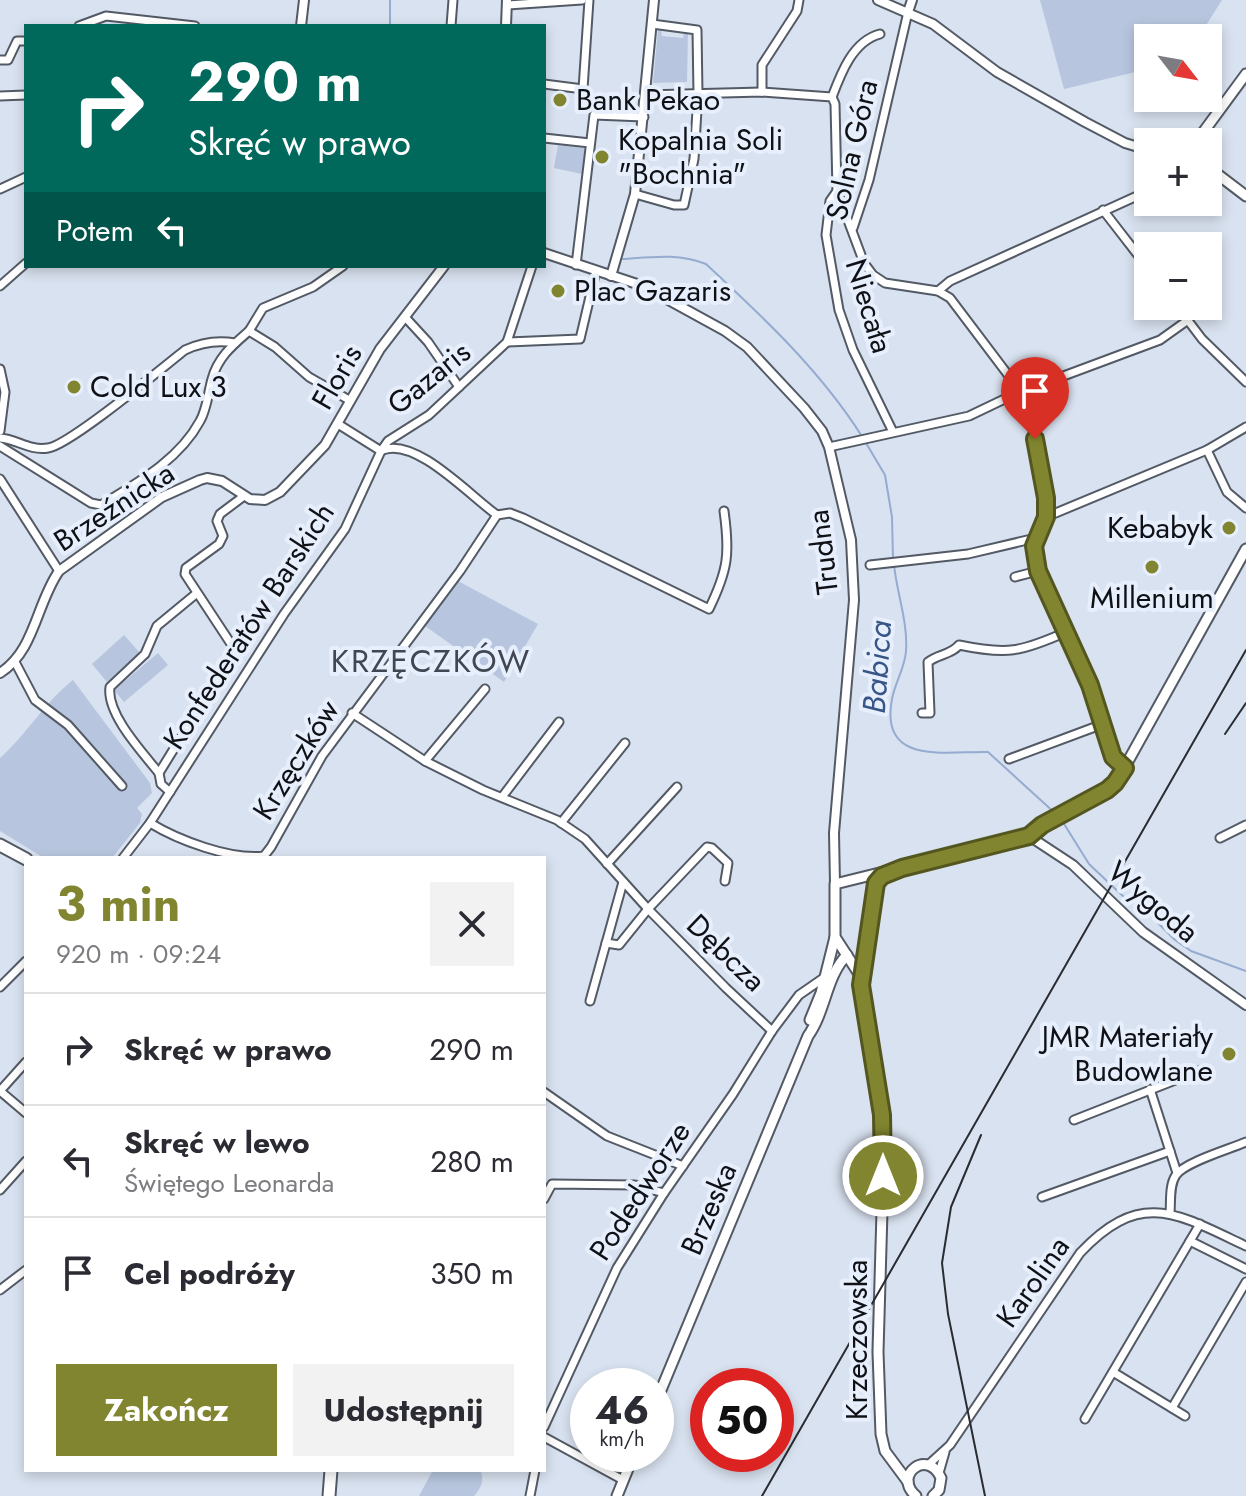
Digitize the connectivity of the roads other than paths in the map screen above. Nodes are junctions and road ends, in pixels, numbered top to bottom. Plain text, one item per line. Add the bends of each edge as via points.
1 (304, 0) edge
2 (453, 0) edge
3 (582, 0) edge
4 (589, 0) edge
5 (654, 0) edge
6 (799, 0) edge
7 (878, 0) edge
8 (912, 0) edge
9 (550, 1) edge
10 (507, 2) edge
11 (908, 12) junction
12 (84, 24) edge
13 (177, 24) edge
14 (301, 24) edge
15 (451, 24) edge
16 (506, 24) edge
17 (652, 24) junction
18 (880, 34) dead end
19 (24, 41) edge
20 (0, 60) edge
21 (1245, 79) edge
22 (546, 84) edge
23 (762, 92) junction
24 (698, 94) junction
25 (24, 95) edge
26 (645, 95) junction
27 (0, 96) edge
28 (828, 96) junction
29 (644, 117) junction
30 (1207, 128) edge
31 (546, 138) edge
32 (590, 143) junction
33 (1134, 146) edge
34 (24, 178) edge
35 (1222, 178) edge
36 (0, 189) edge
37 (837, 191) junction
38 (635, 194) junction
39 (1246, 196) edge
40 (1134, 197) edge
41 (1103, 210) junction
42 (853, 228) junction
43 (1134, 250) edge
44 (546, 254) edge
45 (24, 265) edge
46 (576, 265) junction
47 (340, 268) edge
48 (442, 268) edge
49 (531, 268) edge
50 (596, 271) junction
51 (611, 276) junction
52 (0, 286) edge
53 (938, 291) junction
54 (405, 317) junction
55 (1188, 320) joint
56 (249, 331) junction
57 (507, 342) junction
58 (235, 343) junction
59 (0, 369) edge
60 (1246, 382) edge
61 (459, 387) junction
62 (1021, 392) junction
63 (349, 400) junction
64 (338, 424) junction
65 (1246, 427) edge
66 (893, 432) junction
67 (0, 435) edge
68 (0, 446) edge
69 (829, 447) junction
70 (1207, 450) junction
71 (381, 451) junction
72 (0, 479) edge
73 (244, 496) junction
74 (261, 500) joint
75 (1246, 508) edge
76 (724, 511) dead end
77 (497, 515) junction
78 (1046, 517) junction
79 (1036, 538) junction
80 (1246, 549) edge
81 (870, 565) dead end
82 (59, 571) junction
83 (1038, 571) junction
84 (1015, 577) dead end
85 (197, 593) junction
86 (1066, 632) junction
87 (15, 662) junction
88 (0, 673) edge
89 (485, 689) dead end
90 (352, 713) junction
91 (922, 713) dead end
92 (559, 722) dead end
93 (1103, 724) junction
94 (625, 743) dead end
95 (1009, 759) dead end
96 (425, 761) junction
97 (1125, 768) junction
98 (159, 773) junction
99 (122, 786) dead end
100 (677, 787) dead end
101 (170, 792) junction
102 (502, 797) junction
103 (150, 823) junction
104 (561, 823) junction
105 (1246, 825) edge
106 (1029, 836) junction
107 (1220, 838) dead end
108 (0, 845) edge
109 (125, 856) edge
110 (250, 856) edge
111 (264, 856) edge
112 (24, 858) edge
113 (607, 864) junction
114 (872, 879) junction
115 (725, 881) dead end
116 (623, 882) junction
117 (835, 884) junction
118 (648, 909) junction
119 (835, 937) junction
120 (606, 943) junction
121 (865, 946) junction
122 (847, 955) junction
123 (24, 963) edge
124 (825, 977) junction
125 (861, 977) junction
126 (0, 987) edge
127 (825, 992) junction
128 (799, 995) junction
129 (590, 1001) dead end
130 (1246, 1005) edge
131 (772, 1031) junction
132 (24, 1064) edge
133 (1201, 1070) dead end
134 (1150, 1089) junction
135 (0, 1091) edge
136 (546, 1093) edge
137 (24, 1111) edge
138 (1074, 1120) dead end
139 (1246, 1142) edge
140 (1170, 1151) junction
141 (24, 1163) edge
142 (683, 1166) junction
143 (1177, 1173) junction
144 (0, 1190) edge
145 (664, 1193) junction
146 (546, 1195) edge
147 (1042, 1197) dead end
148 (1170, 1213) junction
149 (1200, 1224) junction
150 (1190, 1241) junction
151 (1246, 1246) edge
152 (1246, 1269) edge
153 (24, 1272) edge
154 (1246, 1282) edge
155 (0, 1290) edge
156 (670, 1368) edge
157 (1113, 1372) junction
158 (1172, 1408) junction
159 (1185, 1416) dead end
160 (1085, 1419) dead end
161 (546, 1423) edge
162 (546, 1438) edge
163 (945, 1452) junction
164 (892, 1462) junction
165 (928, 1465) junction
166 (914, 1468) junction
167 (331, 1472) edge
168 (535, 1472) edge
169 (626, 1472) edge
170 (939, 1473) junction
171 (623, 1480) junction
172 (908, 1482) junction
173 (914, 1495) edge
174 (329, 1496) edge
175 (530, 1496) edge
176 (617, 1496) edge
177 (933, 1496) edge

1 - 14 street
2 - 15 street
3 - 9 street
4 - 22 street via 583,89
5 - 17 street
6 - 23 street via 762,65
7 - 11 street
8 - 11 street
9 - 10 street
10 - 16 street
11 - 33 street via 940,28 997,72
11 - 42 street, Solna Góra
12 - 13 street via 106,16
17 - 24 street via 697,30
17 - 26 street
18 - 28 street via 855,52
19 - 20 street via 17,41 8,60
21 - 30 main road
23 - 24 street
23 - 28 street
24 - 26 street
24 - 38 street via 694,159 684,205
25 - 27 street
26 - 29 street
28 - 37 street, Niecała via 835,104
29 - 32 street via 594,115
29 - 38 street
31 - 32 street
32 - 46 street
34 - 36 street
35 - 39 main road
37 - 42 street, Niecała
37 - 66 street, Niecała via 830,201 826,235 839,310
38 - 51 street
40 - 41 street
41 - 43 street
41 - 53 street
42 - 53 street, Solna Góra via 864,263 876,278
44 - 46 street, Trudna
45 - 52 street
46 - 50 street, Trudna
47 - 56 street via 313,287 263,308
48 - 54 street, Floris
49 - 57 street
50 - 51 street, Trudna
50 - 57 street via 580,339
51 - 69 street, Trudna via 656,292 733,336 804,408
53 - 62 street via 950,298
54 - 61 street
54 - 63 street, Floris
55 - 60 street
55 - 62 street via 1130,353
56 - 58 street
56 - 63 street
57 - 61 street, Gazaris
58 - 67 street via 185,350 61,445 33,449
58 - 68 street via 219,362 201,420 191,434 167,462 101,505
59 - 67 street via 5,392
61 - 71 street, Gazaris
62 - 66 street via 969,416
62 - 78 street via 1030,415
63 - 64 street, Floris
64 - 71 street
64 - 74 street, Floris via 292,481
65 - 70 street
66 - 69 street
69 - 117 street, Trudna via 855,568 834,833
70 - 75 street via 1227,492
70 - 78 street
71 - 77 street via 405,448 421,455
71 - 101 street, Konfederatów Barskich via 345,529
72 - 82 street
73 - 74 street, Brzeźnicka
73 - 82 street, Brzeźnicka via 214,478 200,480 162,497
73 - 85 street via 220,514 219,544 186,568
76 - 77 street via 729,548 709,609 523,518
77 - 90 street, Krzęczków
78 - 79 street
79 - 81 street via 968,554
79 - 83 street
80 - 97 main road
82 - 87 street, Brzeźnicka
83 - 84 street
83 - 86 street
85 - 98 street via 235,650
85 - 98 street via 157,626 145,654 110,687 119,720
86 - 91 street via 1026,650 1001,653 959,645 954,652 936,656 928,662 930,713
86 - 93 street
87 - 88 street, Brzeźnicka
87 - 99 street via 35,700 68,725
89 - 96 street
90 - 96 street, Dębcza
90 - 111 street, Krzęczków
92 - 102 street
93 - 95 street
93 - 97 street via 1113,757
94 - 104 street
96 - 102 street, Dębcza
97 - 106 main road via 1107,790
98 - 101 street
100 - 113 street
101 - 103 street, Konfederatów Barskich
102 - 104 street, Dębcza
103 - 109 street, Konfederatów Barskich
103 - 110 street, Krzęczków via 176,839
104 - 113 street, Dębcza via 585,839
105 - 107 street
106 - 114 main road
106 - 130 street, Wygoda via 1073,865 1143,932
108 - 112 main road
113 - 116 street, Dębcza
114 - 117 main road
114 - 121 main road, Krzeczowska
115 - 118 street via 728,863 707,847
116 - 118 street, Dębcza
116 - 120 street
117 - 119 main road, Trudna
118 - 120 street, Dębcza via 619,945
118 - 131 street, Dębcza
119 - 122 main road, Krzeczowska
119 - 124 main road, Brzeska
120 - 129 street
121 - 122 main road
121 - 125 main road, Krzeczowska
122 - 125 main road, Krzeczowska
122 - 127 main road, Brzeska
123 - 126 street
124 - 127 main road, Brzeska
124 - 128 street, Podedworze
125 - 164 main road, Krzeczowska via 882,1115 878,1352 881,1434
127 - 128 street
127 - 156 main road, Brzeska
128 - 131 street, Podedworze
131 - 142 street, Podedworze
132 - 135 street
133 - 134 street
134 - 138 street
134 - 140 street
135 - 137 street
136 - 142 street via 607,1136
139 - 143 street
140 - 143 street
140 - 147 street
141 - 144 street
142 - 145 street, Podedworze
143 - 148 street
145 - 146 street via 635,1185 552,1184
145 - 161 street, Podedworze via 617,1268
148 - 149 street, Karolina
148 - 163 street, Karolina via 1135,1214 1096,1236
149 - 150 street
149 - 151 street, Karolina
150 - 152 street
150 - 157 street
153 - 155 street
154 - 158 street
157 - 158 street
157 - 160 street
158 - 159 street
162 - 171 street
163 - 165 street, Karolina
163 - 170 street, Karolina
164 - 166 main road
164 - 172 main road, Krzeczowska
165 - 166 main road
165 - 170 main road
166 - 172 main road
167 - 174 main road
168 - 175 street
169 - 171 main road
170 - 177 main road via 941,1486
171 - 176 main road
172 - 173 main road, Krzeczowska

